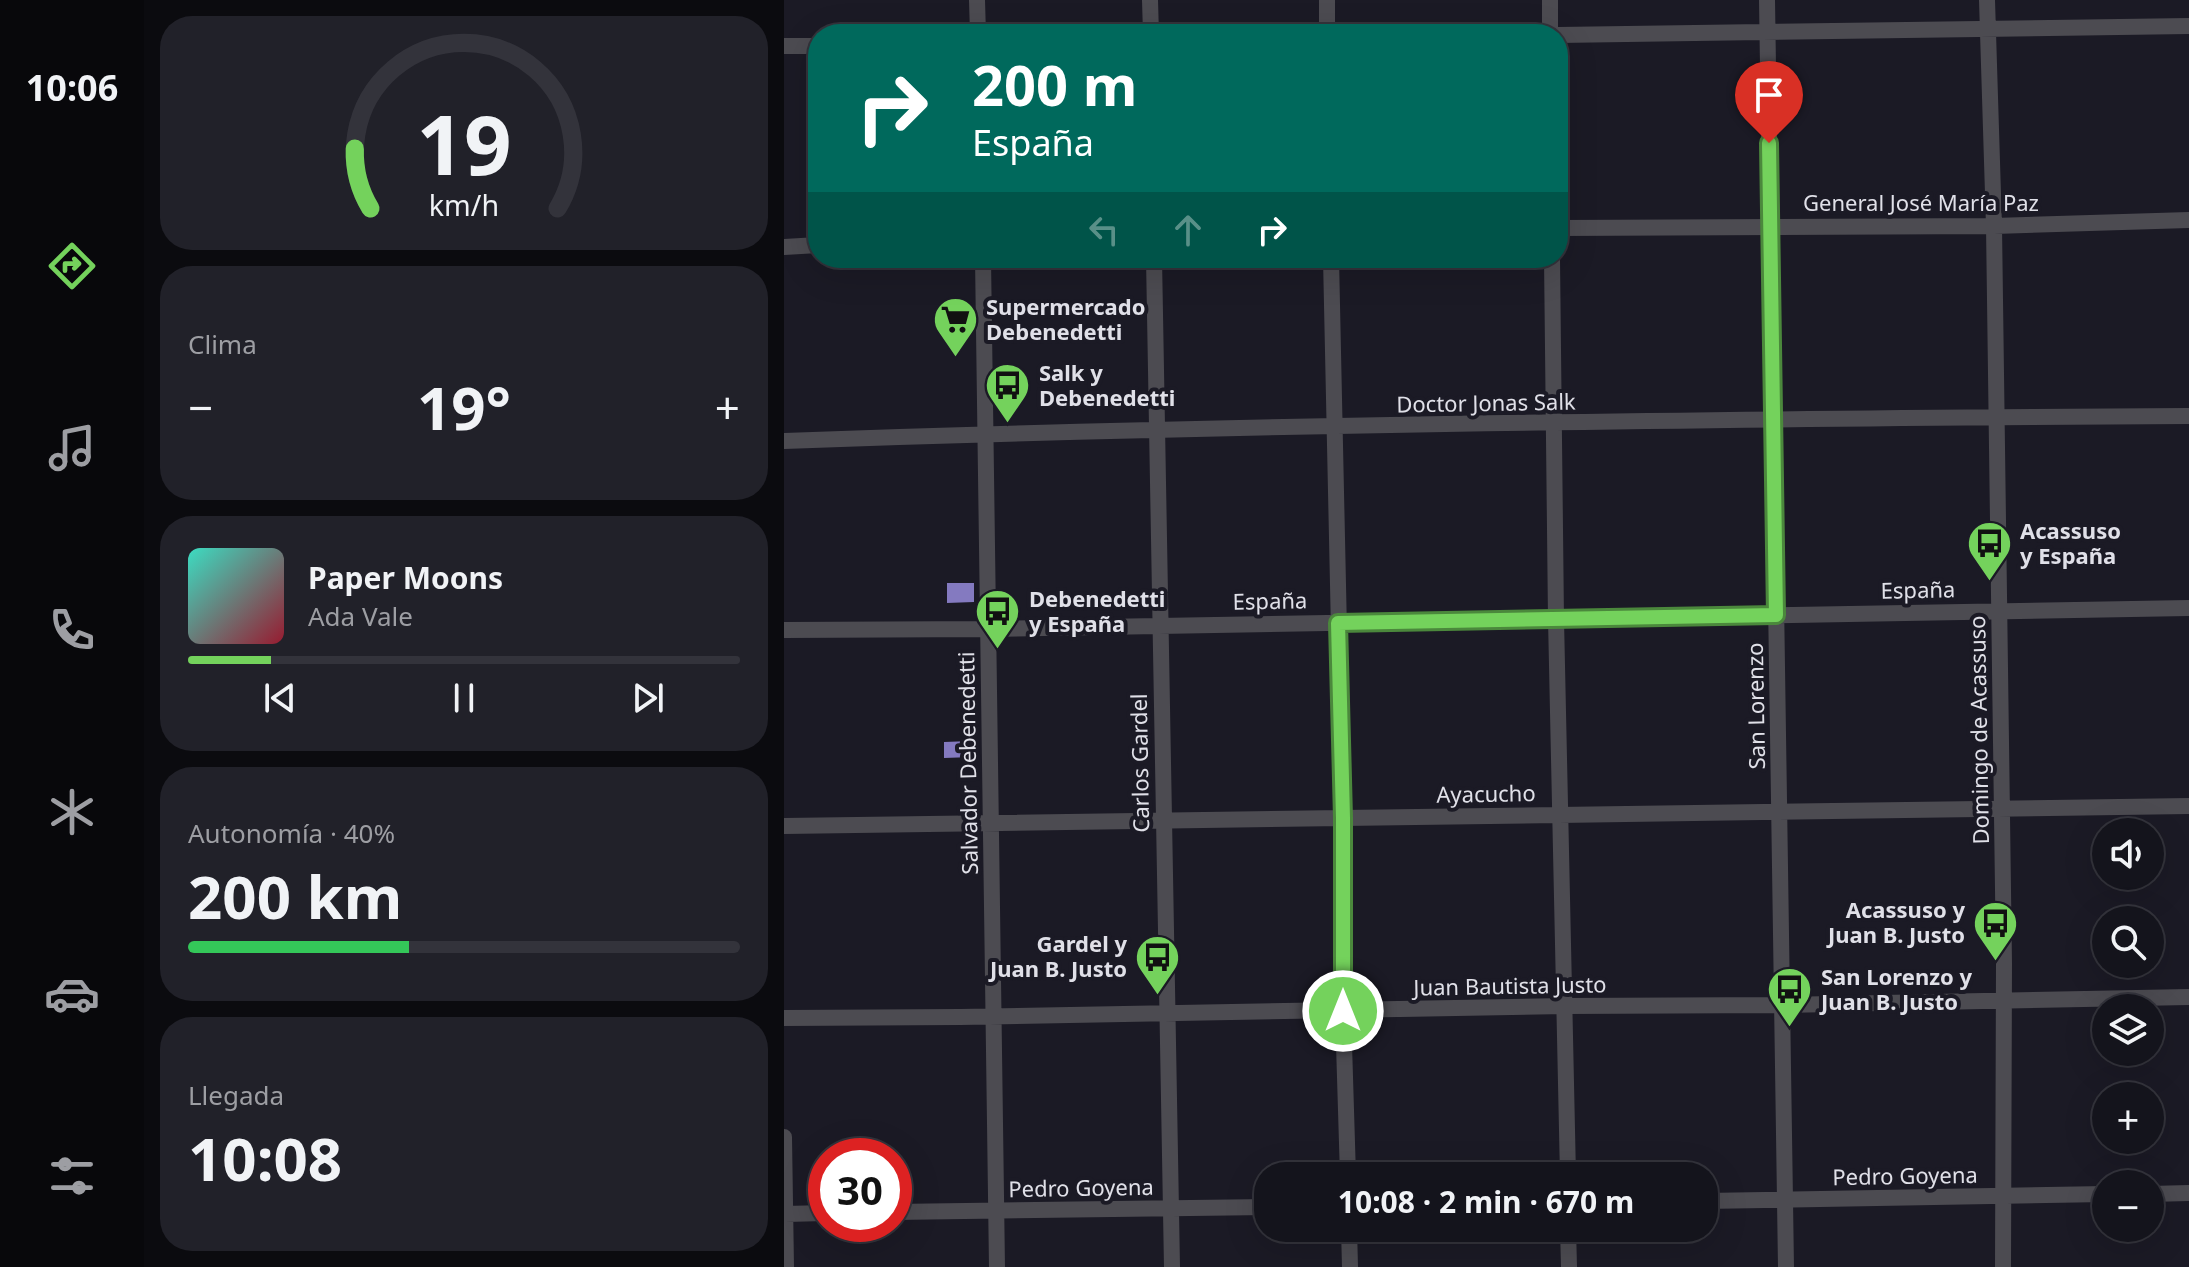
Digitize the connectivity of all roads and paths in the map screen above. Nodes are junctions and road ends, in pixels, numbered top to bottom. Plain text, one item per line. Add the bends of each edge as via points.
1 (977, 0) edge
2 (1150, 0) edge
3 (1327, 0) edge
4 (1550, 0) edge
5 (1767, 0) edge
6 (1987, 0) edge
7 (978, 24) edge
8 (1151, 24) edge
9 (1327, 24) edge
10 (1550, 24) edge
11 (2189, 26) edge
12 (1987, 28) junction
13 (1768, 32) junction
14 (1568, 35) edge
15 (784, 46) edge
16 (808, 46) edge
17 (2189, 220) edge
18 (1771, 226) junction
19 (1994, 226) junction
20 (1568, 228) edge
21 (808, 246) edge
22 (784, 247) edge
23 (983, 268) edge
24 (1154, 268) edge
25 (1331, 268) edge
26 (1552, 268) edge
27 (2189, 416) edge
28 (1997, 417) junction
29 (1774, 421) junction
30 (1553, 424) junction
31 (1333, 427) junction
32 (1156, 431) junction
33 (985, 434) junction
34 (784, 441) edge
35 (2189, 608) edge
36 (1999, 611) junction
37 (1776, 615) junction
38 (1556, 619) junction
39 (1338, 623) junction
40 (1160, 625) junction
41 (988, 629) junction
42 (784, 630) edge
43 (2189, 806) edge
44 (2002, 809) junction
45 (1779, 812) junction
46 (1561, 815) junction
47 (1343, 818) junction
48 (1163, 821) junction
49 (991, 823) junction
50 (784, 826) edge
51 (2189, 997) edge
52 (2005, 1000) junction
53 (1782, 1005) junction
54 (1565, 1006) junction
55 (1343, 1011) junction
56 (1169, 1014) junction
57 (993, 1016) junction
58 (784, 1018) edge
59 (784, 1137) edge
60 (1348, 1162) edge
61 (1568, 1162) edge
62 (2189, 1193) edge
63 (2092, 1194) edge
64 (2164, 1194) edge
65 (2002, 1196) junction
66 (1785, 1200) junction
67 (1718, 1201) edge
68 (1254, 1207) edge
69 (1171, 1209) junction
70 (997, 1211) junction
71 (912, 1212) edge
72 (808, 1213) edge
73 (785, 1214) edge
74 (1349, 1242) edge
75 (1568, 1242) edge
76 (786, 1267) edge
77 (997, 1267) edge
78 (1172, 1267) edge
79 (1350, 1267) edge
80 (1569, 1267) edge
81 (1786, 1267) edge
82 (2003, 1267) edge

1 - 7 street
2 - 8 street
3 - 9 street
4 - 10 street
5 - 13 street, San Lorenzo
6 - 12 street, Domingo de Acassuso
11 - 12 street
12 - 13 street
12 - 19 street, Domingo de Acassuso
13 - 14 street
13 - 18 street, San Lorenzo
15 - 16 street
17 - 19 street, General José María Paz
18 - 19 street, General José María Paz
18 - 20 street, General José María Paz
18 - 29 street, San Lorenzo
19 - 28 street, Domingo de Acassuso
21 - 22 street
23 - 33 street, Salvador Debenedetti
24 - 32 street, Carlos Gardel
25 - 31 street
26 - 30 street
27 - 28 street, Doctor Jonas Salk
28 - 29 street, Doctor Jonas Salk
28 - 36 street, Domingo de Acassuso
29 - 30 street, Doctor Jonas Salk
29 - 37 street, San Lorenzo
30 - 31 street, Doctor Jonas Salk
30 - 38 street
31 - 32 street, Doctor Jonas Salk
31 - 39 street
32 - 33 street, Doctor Jonas Salk
32 - 40 street, Carlos Gardel
33 - 34 street, Doctor Jonas Salk
33 - 41 street, Salvador Debenedetti
35 - 36 street, España
36 - 37 street, España
36 - 44 street, Domingo de Acassuso
37 - 38 street, España
37 - 45 street, San Lorenzo
38 - 39 street, España
38 - 46 street
39 - 40 street, España
39 - 47 street
40 - 41 street, España
40 - 48 street, Carlos Gardel
41 - 42 street, España
41 - 49 street, Salvador Debenedetti
43 - 44 street, Ayacucho
44 - 45 street, Ayacucho
44 - 52 street, Domingo de Acassuso
45 - 46 street, Ayacucho
45 - 53 street, San Lorenzo
46 - 47 street, Ayacucho
46 - 54 street
47 - 48 street, Ayacucho
47 - 55 street
48 - 49 street, Ayacucho
48 - 56 street, Carlos Gardel
49 - 50 street, Ayacucho
49 - 57 street, Salvador Debenedetti
51 - 52 street, Juan Bautista Justo
52 - 53 street, Juan Bautista Justo
52 - 65 street, Domingo de Acassuso
53 - 54 street, Juan Bautista Justo
53 - 66 street, San Lorenzo
54 - 55 street, Juan Bautista Justo
54 - 61 street
55 - 56 street, Juan Bautista Justo
55 - 60 street
56 - 57 street, Juan Bautista Justo
56 - 69 street, Carlos Gardel
57 - 58 street, Juan Bautista Justo
57 - 70 street, Salvador Debenedetti
59 - 73 street
62 - 64 street
63 - 65 street, Pedro Goyena
65 - 66 street, Pedro Goyena
65 - 82 street, Domingo de Acassuso
66 - 67 street, Pedro Goyena
66 - 81 street, San Lorenzo
68 - 69 street, Pedro Goyena
69 - 70 street, Pedro Goyena
69 - 78 street, Carlos Gardel
70 - 71 street, Pedro Goyena
70 - 77 street, Salvador Debenedetti
72 - 73 street
73 - 76 street
74 - 79 street
75 - 80 street

